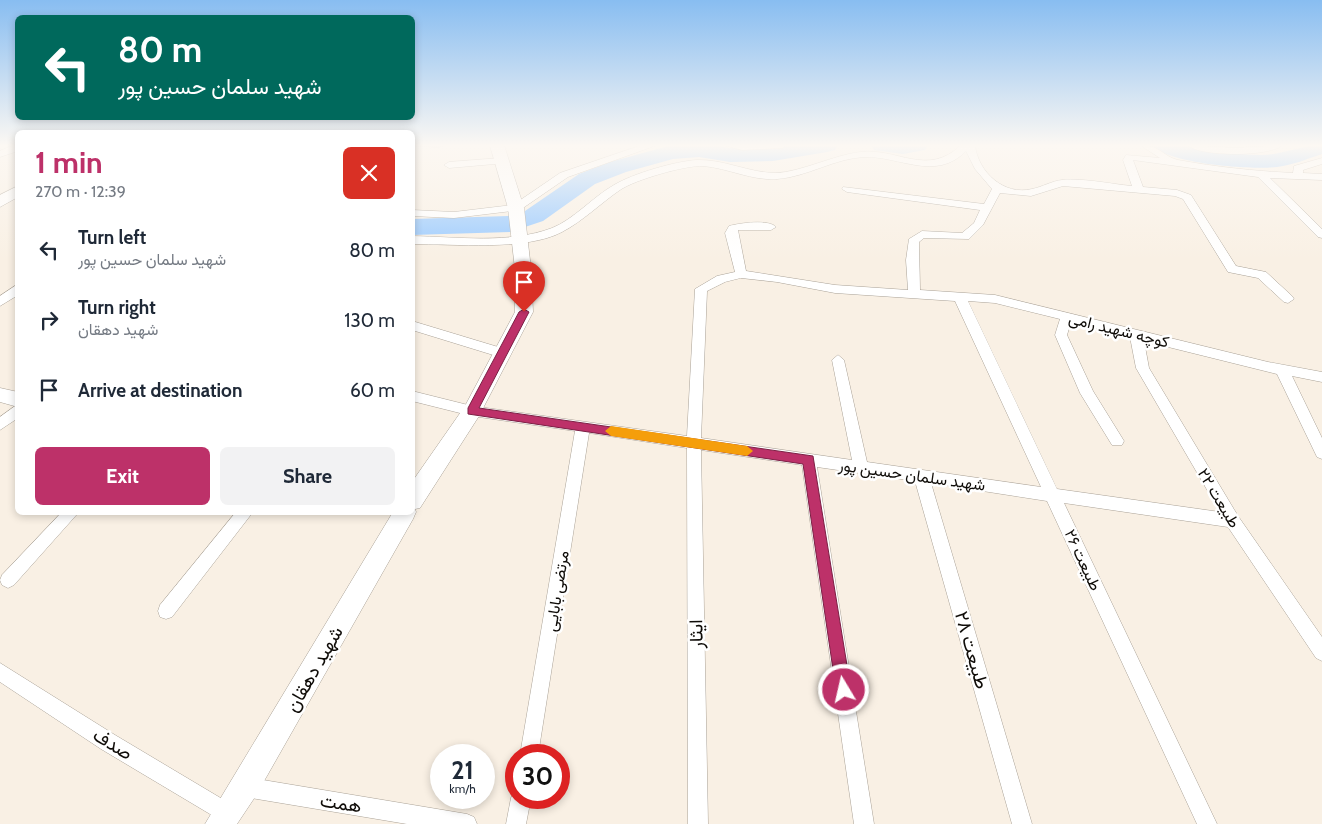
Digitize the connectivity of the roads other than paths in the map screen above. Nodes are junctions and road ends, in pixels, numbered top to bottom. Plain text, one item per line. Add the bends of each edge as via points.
1 (509, 183) edge
2 (552, 183) edge
3 (626, 183) edge
4 (992, 183) edge
5 (1061, 183) edge
6 (1069, 183) edge
7 (1136, 183) edge
8 (1270, 183) edge
9 (1138, 188) junction
10 (847, 189) dead end
11 (997, 190) junction
12 (15, 192) edge
13 (0, 202) edge
14 (516, 208) junction
15 (988, 208) junction
16 (415, 213) edge
17 (772, 227) dead end
18 (1322, 235) edge
19 (521, 238) junction
20 (415, 240) edge
21 (741, 274) junction
22 (15, 290) edge
23 (914, 295) junction
24 (959, 296) junction
25 (1288, 299) dead end
26 (0, 302) edge
27 (1067, 317) junction
28 (415, 326) edge
29 (1136, 334) junction
30 (503, 353) junction
31 (838, 360) dead end
32 (1282, 370) junction
33 (1322, 376) edge
34 (0, 396) edge
35 (415, 397) edge
36 (15, 399) edge
37 (472, 411) junction
38 (15, 412) edge
39 (0, 426) edge
40 (584, 427) junction
41 (1117, 442) dead end
42 (694, 443) junction
43 (1322, 454) edge
44 (809, 460) junction
45 (861, 467) junction
46 (921, 476) junction
47 (1052, 495) junction
48 (415, 496) edge
49 (69, 515) edge
50 (244, 515) edge
51 (403, 515) edge
52 (1233, 521) junction
53 (8, 580) dead end
54 (166, 611) dead end
55 (1322, 652) edge
56 (0, 672) edge
57 (531, 744) edge
58 (245, 787) junction
59 (519, 809) edge
60 (224, 819) edge
61 (467, 824) edge
62 (516, 824) edge
63 (698, 824) edge
64 (864, 824) edge
65 (1022, 824) edge
66 (1207, 824) edge

1 - 14 street
2 - 14 street
3 - 19 street via 558,230
4 - 11 street
5 - 11 street via 1032,193
6 - 9 street
7 - 9 street
8 - 18 street
9 - 25 street via 1177,192 1187,197 1228,266 1240,272 1262,275
10 - 15 street
11 - 15 street
12 - 13 street
14 - 16 street via 454,215
14 - 19 street
15 - 23 street via 978,225 965,237 922,234 914,241
17 - 21 street via 733,228 731,233
19 - 20 street
19 - 30 street via 524,312
21 - 23 street via 835,289
21 - 42 street, ایثار via 721,278 701,289
22 - 26 street
23 - 24 street, کوچه شهید رامی
24 - 27 street, کوچه شهید رامی via 995,299
24 - 47 street, طبیعت ۲۶
27 - 29 street, کوچه شهید رامی
27 - 41 street via 1061,335 1087,393
28 - 30 street
29 - 32 street, کوچه شهید رامی
29 - 52 street, طبیعت ۲۲ via 1143,368
30 - 37 street
31 - 45 street
32 - 33 street, کوچه شهید رامی
32 - 43 street
34 - 36 street
35 - 37 street, شهید سلمان حسین پور
37 - 40 street, شهید سلمان حسین پور
37 - 48 street
38 - 39 street
40 - 42 street, شهید سلمان حسین پور
40 - 57 street, مرتضی بابایی
42 - 44 street, شهید سلمان حسین پور
42 - 63 street, ایثار
44 - 45 street, شهید سلمان حسین پور
44 - 64 street
45 - 46 street, شهید سلمان حسین پور
46 - 47 street, شهید سلمان حسین پور
46 - 65 street, طبیعت ۲۸
47 - 52 street, شهید سلمان حسین پور
47 - 66 street, طبیعت ۲۶
49 - 53 street
50 - 54 street
51 - 58 street, شهید دهقان
52 - 55 street, طبیعت ۲۲
56 - 60 street, صدف
58 - 60 street, شهید دهقان
58 - 61 street, همت
59 - 62 street

